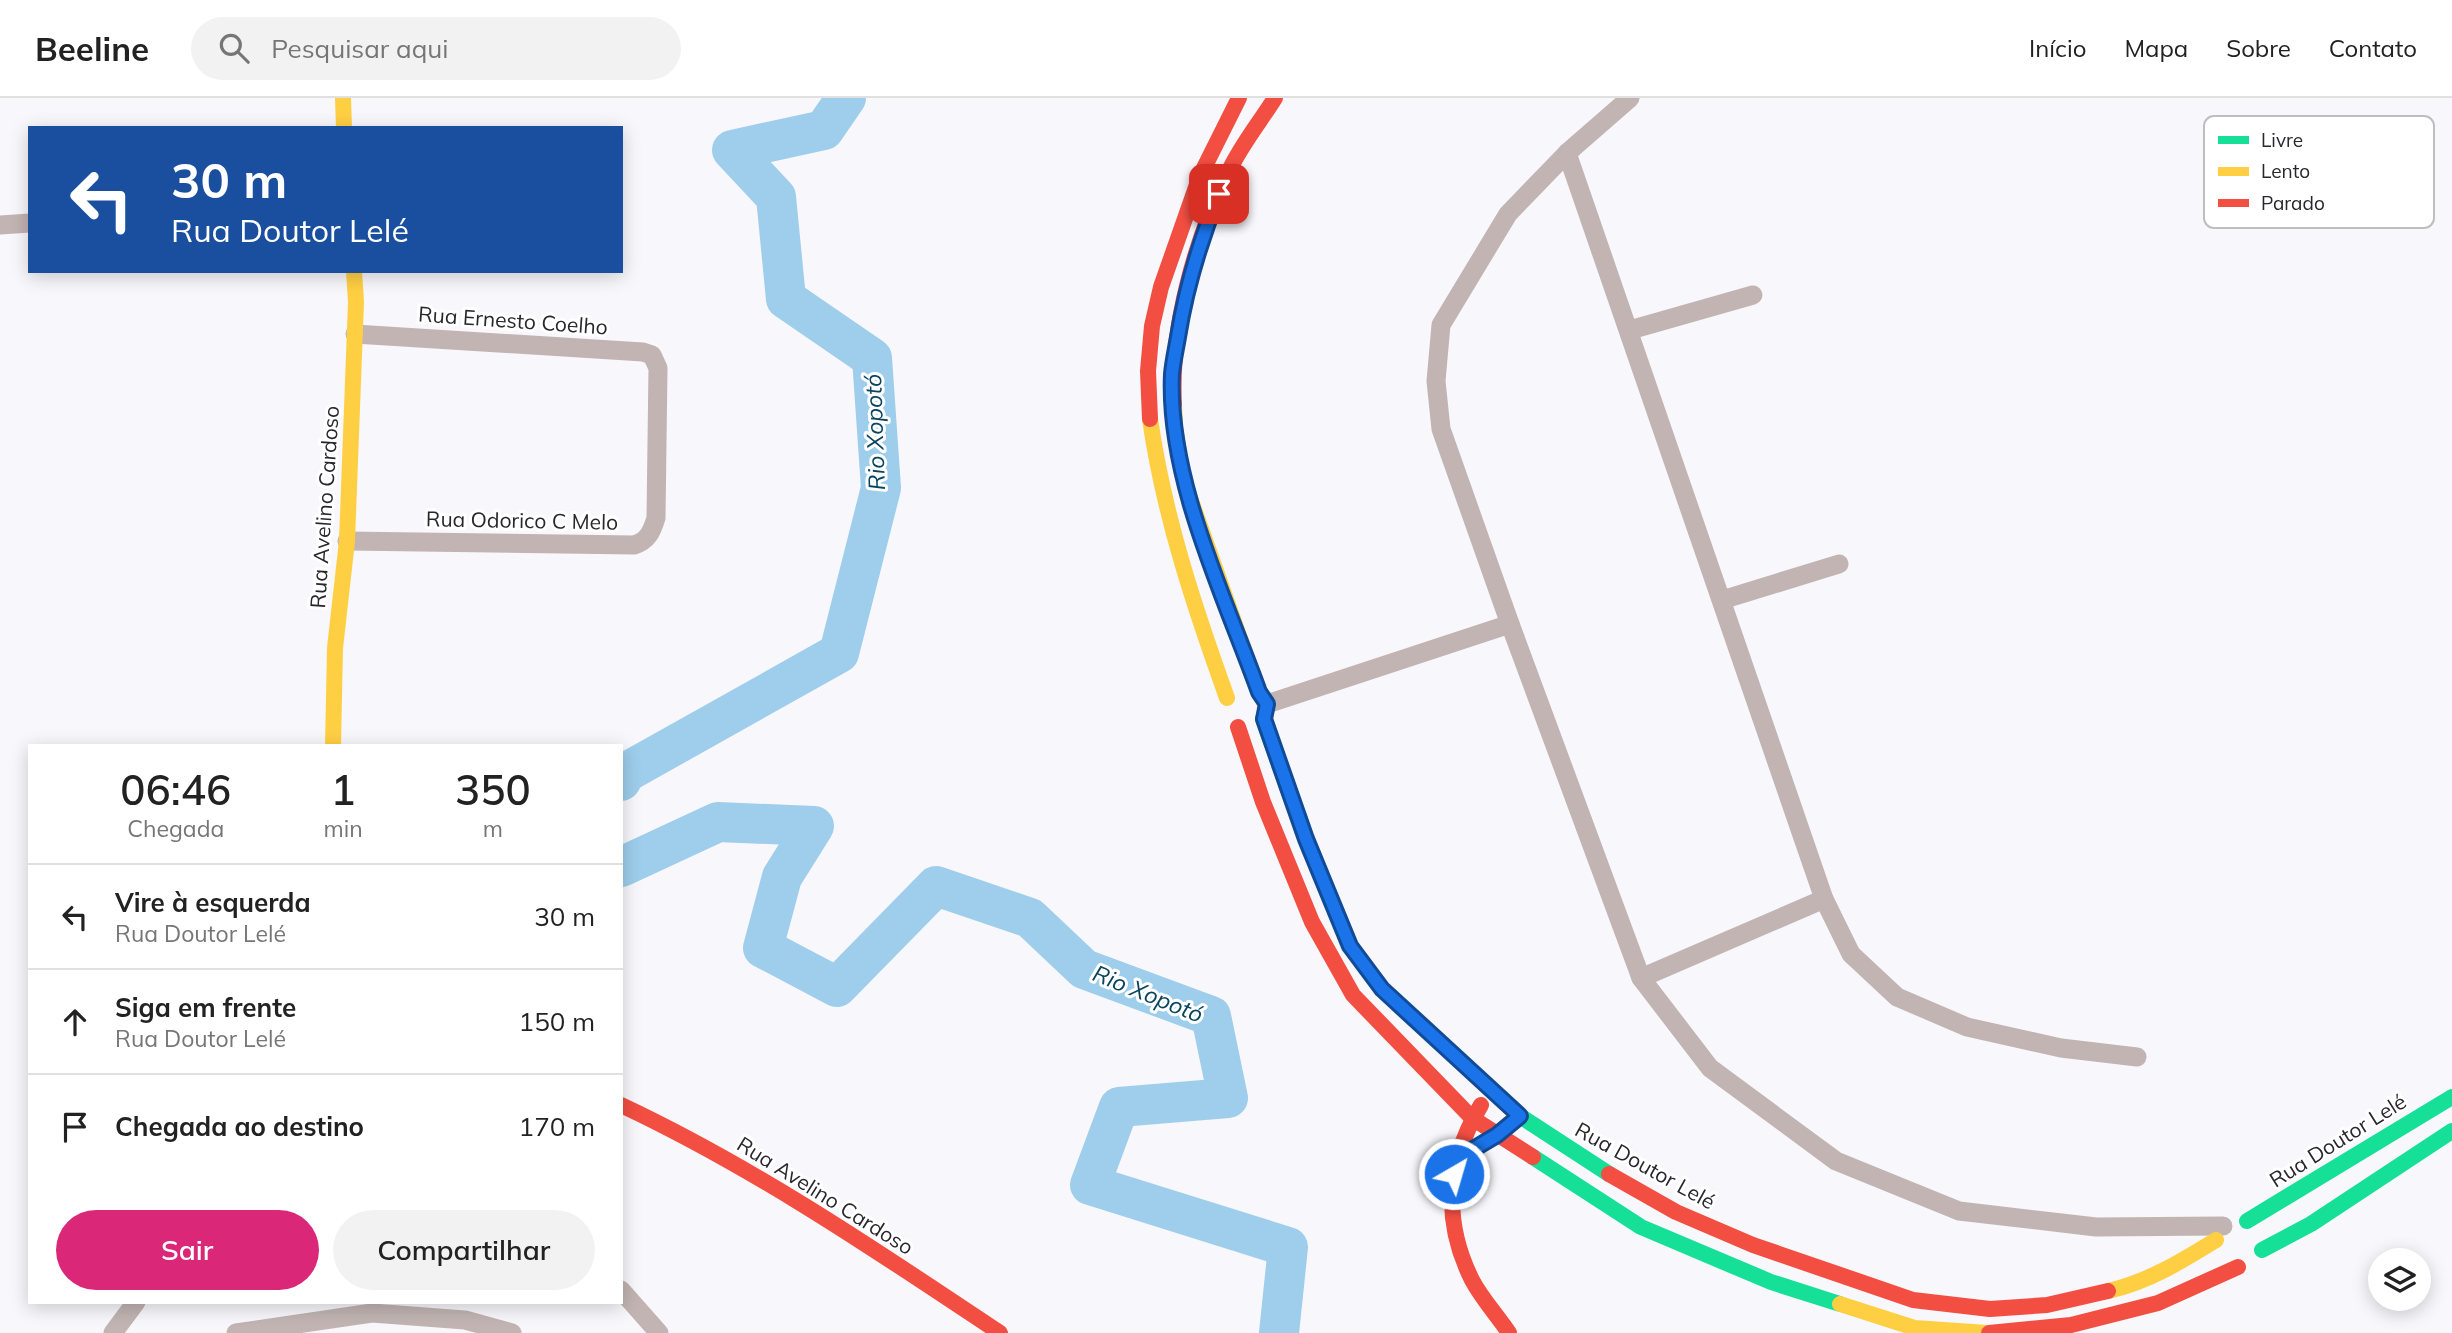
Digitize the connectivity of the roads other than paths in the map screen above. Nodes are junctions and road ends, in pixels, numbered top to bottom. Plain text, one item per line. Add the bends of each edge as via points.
1 (343, 98) edge
2 (1238, 98) edge
3 (1275, 98) edge
4 (1630, 98) edge
5 (344, 126) edge
6 (1567, 153) junction
7 (28, 223) edge
8 (0, 225) edge
9 (354, 273) edge
10 (1753, 295) dead end
11 (1630, 331) junction
12 (355, 334) junction
13 (658, 368) joint
14 (348, 541) junction
15 (1839, 564) dead end
16 (1722, 600) junction
17 (1510, 624) junction
18 (1227, 698) junction
19 (1263, 705) junction
20 (1238, 727) junction
21 (333, 744) edge
22 (1824, 899) junction
23 (1641, 978) junction
24 (2137, 1057) dead end
25 (1491, 1091) junction
26 (2452, 1097) edge
27 (623, 1106) edge
28 (1520, 1116) junction
29 (1472, 1118) junction
30 (2452, 1131) edge
31 (1487, 1141) junction
32 (1455, 1160) junction
33 (2248, 1221) junction
34 (2220, 1233) junction
35 (2262, 1250) junction
36 (2238, 1267) junction
37 (623, 1292) edge
38 (135, 1304) edge
39 (113, 1333) edge
40 (236, 1333) edge
41 (512, 1333) edge
42 (659, 1333) edge
43 (1000, 1333) edge
44 (1509, 1333) edge
45 (1988, 1333) edge

1 - 5 street
2 - 18 street via 1196,183 1162,280 1152,328 1149,396 1167,514
3 - 19 street, Rua Doutor Lelé via 1229,170 1200,242 1172,374 1184,481
4 - 6 street
6 - 11 street
6 - 17 street via 1508,214 1441,325 1436,381 1441,429
7 - 8 street
9 - 12 street, Rua Avelino Cardoso
10 - 11 street
11 - 16 street
12 - 13 street, Rua Ernesto Coelho via 643,352 652,355
12 - 14 street, Rua Avelino Cardoso
13 - 14 street, Rua Odorico C Melo via 656,518 642,543
14 - 21 street, Rua Avelino Cardoso via 335,648
15 - 16 street
16 - 22 street
17 - 19 street
17 - 23 street
18 - 19 street via 1245,687
18 - 20 street via 1226,715
19 - 20 street via 1252,728
19 - 25 street, Rua Doutor Lelé via 1306,839 1350,946 1382,989
20 - 29 street via 1312,922 1353,995
22 - 23 street
22 - 24 street via 1851,954 1897,997 1967,1027 2060,1048
23 - 34 street via 1710,1068 1836,1161 1959,1211 2096,1227
25 - 28 street, Rua Doutor Lelé
25 - 29 street
26 - 33 street, Rua Doutor Lelé
27 - 43 street, Rua Avelino Cardoso via 744,1168
28 - 31 street
28 - 34 street, Rua Doutor Lelé via 1589,1163 1676,1212 1753,1245 1913,1300 1990,1310 2047,1305 2122,1288 2175,1266
29 - 31 street
29 - 32 street
30 - 35 street via 2311,1224
31 - 32 street
31 - 45 street via 1641,1227 1771,1282 1915,1328
32 - 44 street via 1455,1238 1472,1279
33 - 34 street via 2239,1220
33 - 35 street via 2260,1233
34 - 36 street via 2219,1256
35 - 36 street via 2252,1262
36 - 45 street via 2145,1307 2071,1325
37 - 42 street
38 - 39 street
40 - 41 street via 372,1313 465,1320

